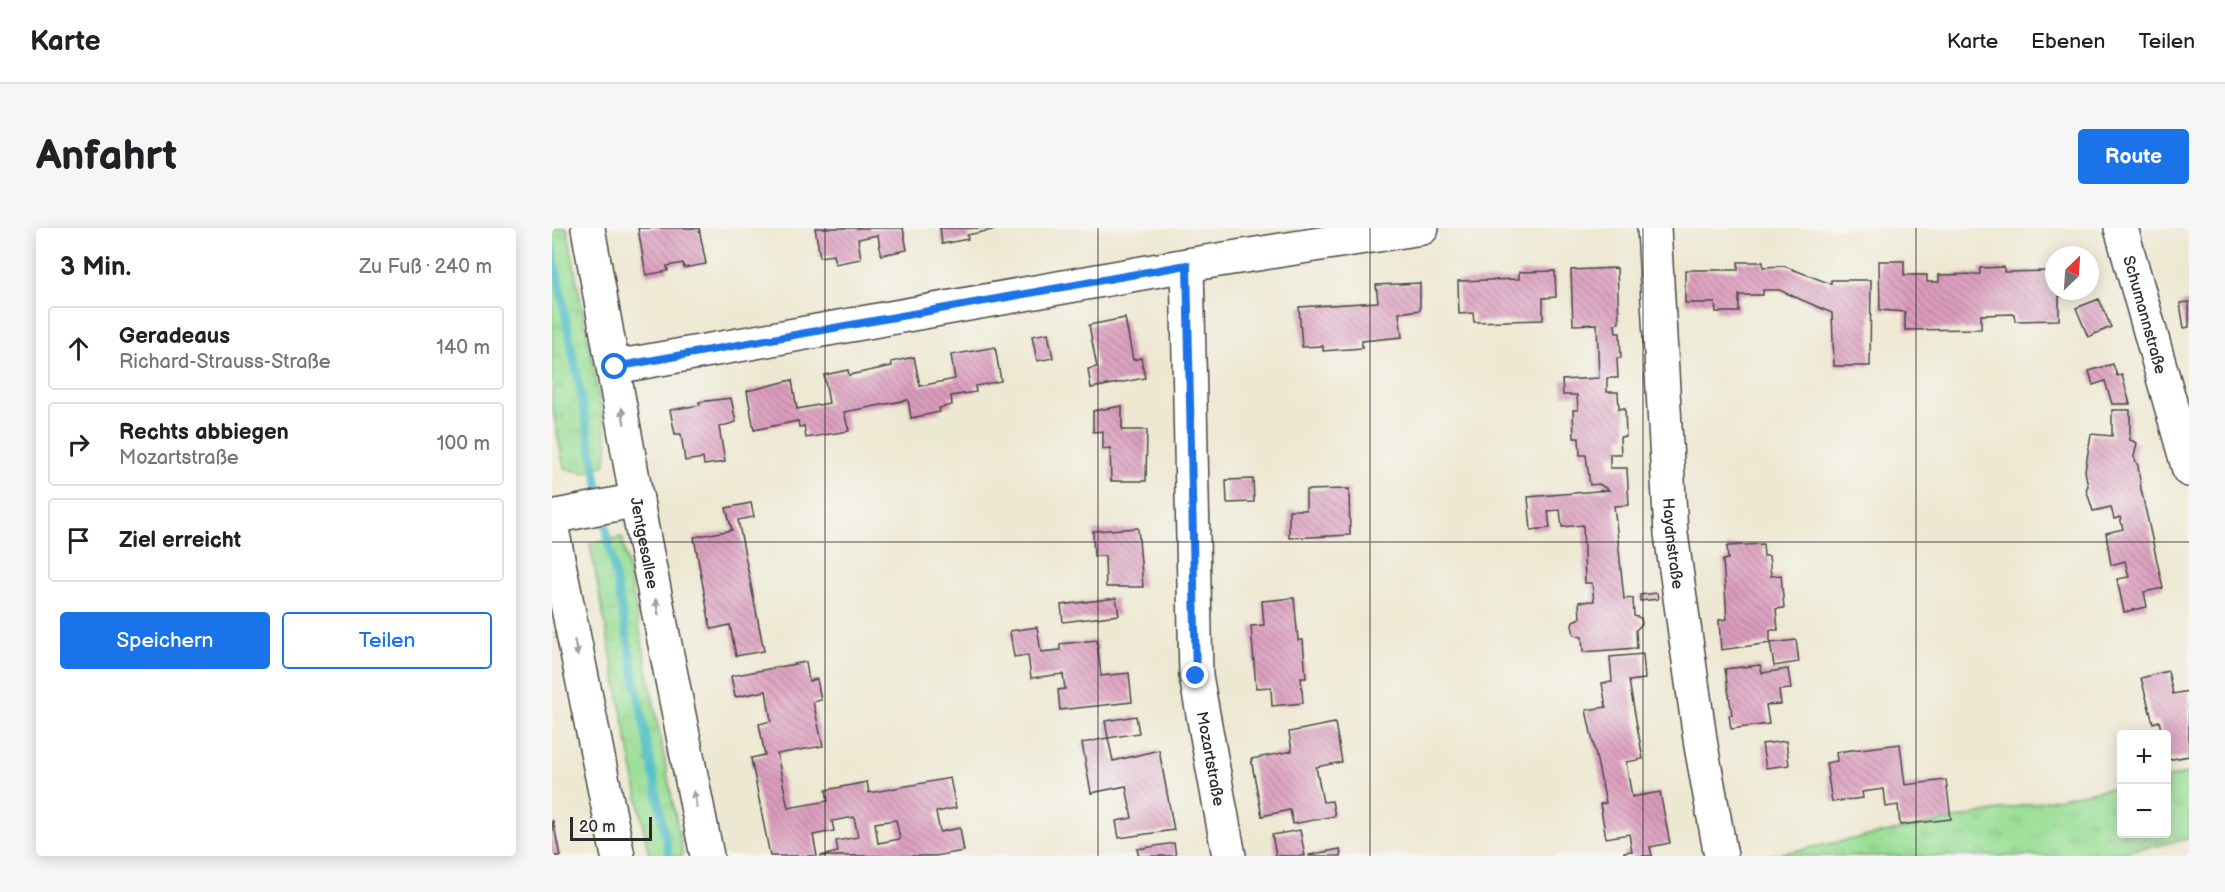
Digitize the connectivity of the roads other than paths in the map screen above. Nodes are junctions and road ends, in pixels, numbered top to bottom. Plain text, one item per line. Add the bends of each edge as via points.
1 (588, 228) edge
2 (1422, 228) edge
3 (1654, 228) edge
4 (2121, 228) edge
5 (1187, 265) junction
6 (615, 367) junction
7 (2189, 470) edge
8 (637, 500) junction
9 (552, 517) edge
10 (552, 529) edge
11 (618, 856) edge
12 (707, 856) edge
13 (1229, 856) edge
14 (1721, 856) edge

1 - 6 street, Jentgesallee
2 - 5 street
3 - 14 street, Haydnstraße via 1671,534
4 - 7 street, Schumannstraße
5 - 6 street
5 - 13 street, Mozartstraße via 1196,676
8 -> 6 street, Jentgesallee
8 - 9 street
12 -> 8 street, Jentgesallee
10 -> 11 street

